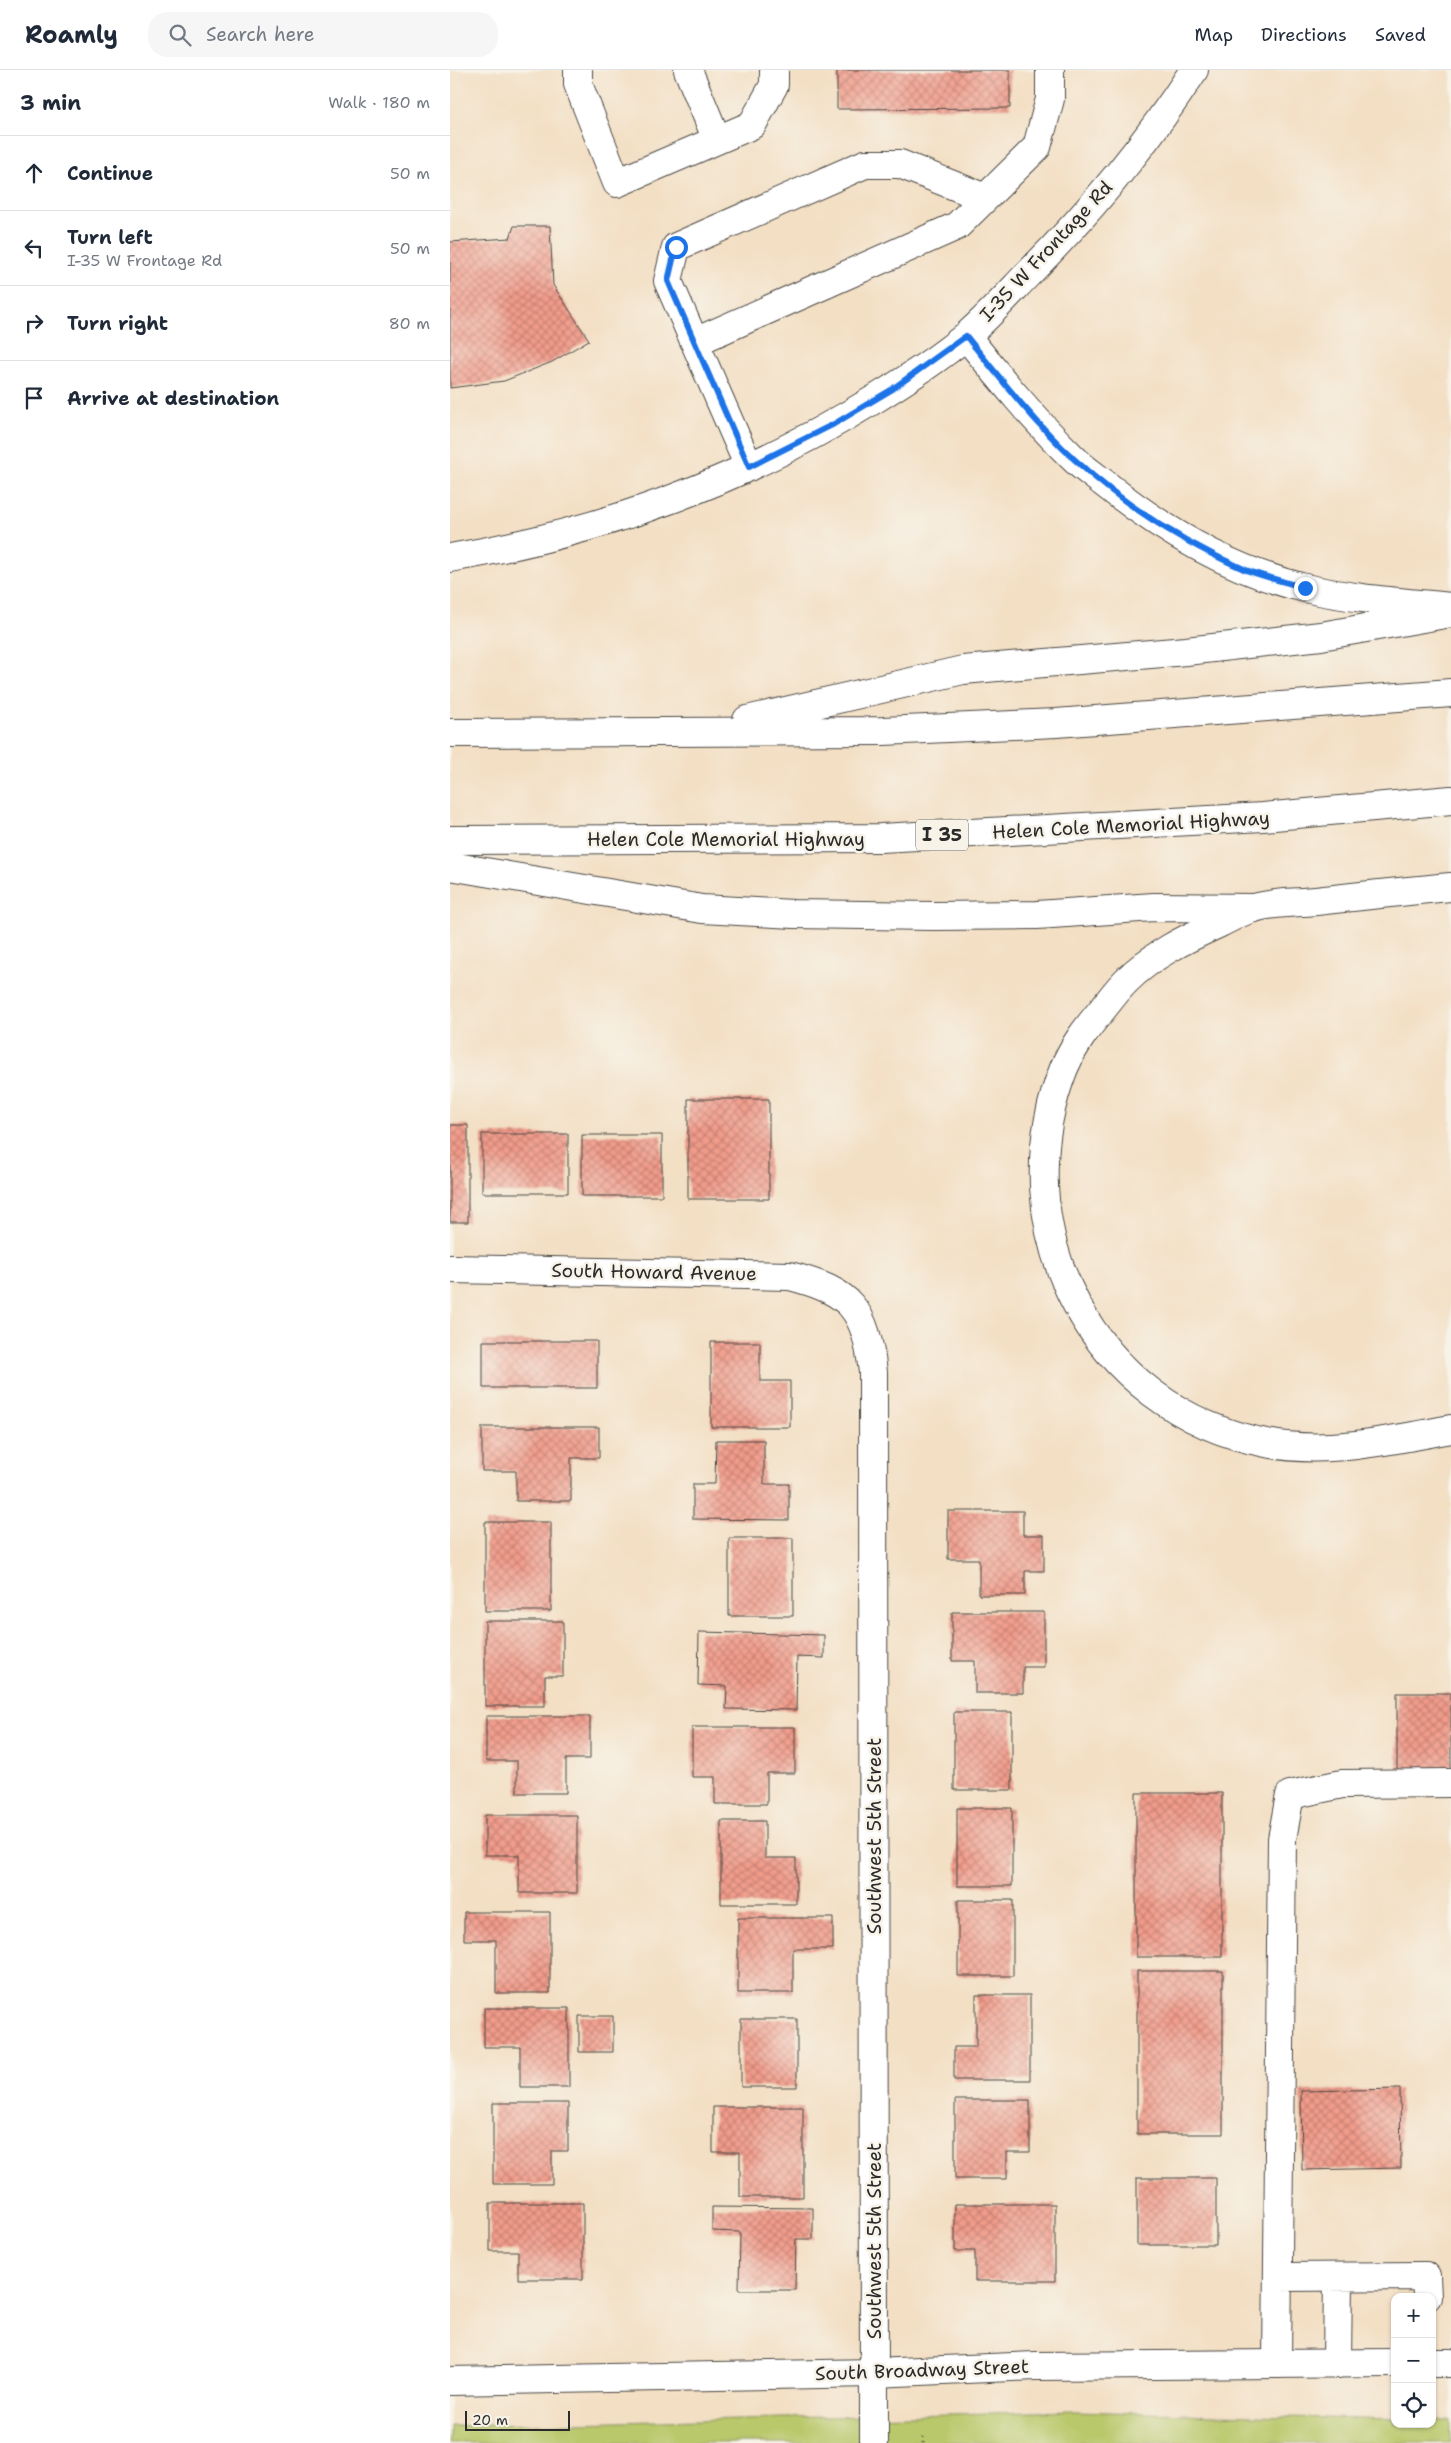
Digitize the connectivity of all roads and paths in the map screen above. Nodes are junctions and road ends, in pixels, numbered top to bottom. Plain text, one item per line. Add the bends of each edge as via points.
1 (578, 70) edge
2 (688, 70) edge
3 (774, 70) edge
4 (1050, 70) edge
5 (1194, 70) edge
6 (717, 140) junction
7 (985, 198) junction
8 (966, 336) junction
9 (695, 342) junction
10 (749, 467) junction
11 (450, 558) edge
12 (1451, 606) edge
13 (1451, 613) edge
14 (1451, 693) edge
15 (699, 732) junction
16 (450, 733) edge
17 (1451, 800) edge
18 (450, 840) edge
19 (450, 866) edge
20 (1451, 887) edge
21 (1254, 908) junction
22 (450, 1269) edge
23 (851, 1304) joint
24 (1451, 1428) edge
25 (1451, 1783) edge
26 (1338, 2277) junction
27 (1278, 2278) junction
28 (1427, 2293) edge
29 (1436, 2363) edge
30 (1451, 2363) edge
31 (1276, 2364) junction
32 (1337, 2364) junction
33 (1391, 2364) edge
34 (874, 2373) junction
35 (450, 2381) edge
36 (923, 2434) dead end
37 (874, 2443) edge
38 (923, 2443) edge

1 - 6 main road via 578,84 617,183
2 - 6 main road
3 - 6 main road via 774,85 752,125
4 - 7 main road via 1050,99 1037,147
5 - 8 main road, I-35 W Frontage Rd via 1098,199 1053,250
7 - 9 main road via 957,226
7 - 9 main road via 900,164 865,164 676,247 668,281
8 - 10 main road, I-35 W Frontage Rd via 891,390 834,424
8 - 12 main road via 1010,391 1074,459 1145,516 1193,543 1247,570 1305,588 1382,601
9 - 10 main road
10 - 11 main road, I-35 W Frontage Rd via 648,509 560,536
13 - 15 main road via 1321,636 963,670
14 - 15 main road via 998,726 883,731
15 - 16 main road
17 - 18 main road, Helen Cole Memorial Highway / I 35 via 1262,818 881,838
19 - 21 main road via 702,910 933,916 1037,915 1154,907
20 - 21 main road
21 - 24 main road via 1185,939 1127,980 1081,1035 1065,1066 1047,1134 1044,1172 1047,1212 1056,1256 1069,1292 1089,1328 1116,1362 1147,1391 1186,1416 1223,1432 1267,1444 1318,1447 1356,1445
22 - 23 main road, South Howard Avenue via 790,1276 820,1284
23 - 34 main road, Southwest 5th Street via 863,1326 873,1372
25 - 27 main road via 1342,1784 1290,1795 1282,1839
26 - 27 main road
26 - 28 main road via 1426,2276
26 - 32 main road
27 - 31 main road
29 - 30 main road
31 - 32 main road, South Broadway Street
31 - 34 main road, South Broadway Street via 1036,2366
32 - 33 main road, South Broadway Street
34 - 35 main road, South Broadway Street
34 - 37 main road, Southwest 5th Street
36 - 38 path

